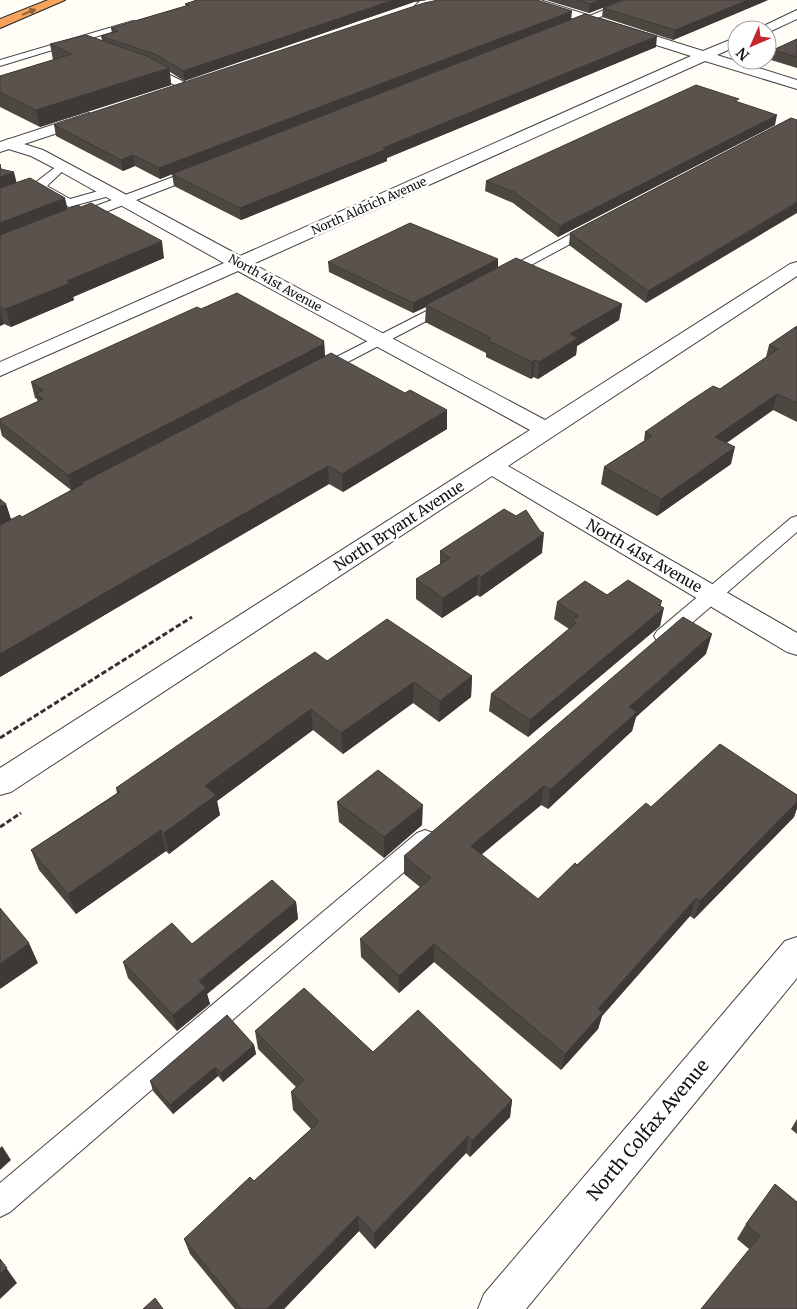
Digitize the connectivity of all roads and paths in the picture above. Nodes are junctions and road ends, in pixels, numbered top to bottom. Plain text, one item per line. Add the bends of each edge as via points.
1 (59, 0) edge
2 (527, 0) edge
3 (636, 0) edge
4 (438, 2) edge
5 (415, 9) edge
6 (797, 14) edge
7 (588, 19) junction
8 (142, 21) edge
9 (777, 23) edge
10 (0, 24) edge
11 (556, 31) edge
12 (90, 46) edge
13 (727, 46) edge
14 (705, 56) junction
15 (49, 59) edge
16 (135, 62) edge
17 (0, 63) edge
18 (797, 85) edge
19 (191, 86) joint
20 (168, 93) edge
21 (104, 114) edge
22 (3, 144) edge
23 (62, 166) junction
24 (208, 168) edge
25 (11, 181) edge
26 (40, 186) junction
27 (0, 194) edge
28 (14, 196) junction
29 (117, 196) junction
30 (0, 201) edge
31 (605, 220) edge
32 (62, 224) edge
33 (240, 264) junction
34 (797, 268) edge
35 (492, 280) edge
36 (466, 294) edge
37 (378, 340) junction
38 (0, 370) edge
39 (308, 377) edge
40 (547, 430) junction
41 (491, 466) junction
42 (797, 522) edge
43 (712, 595) junction
44 (797, 645) edge
45 (651, 647) edge
46 (0, 783) edge
47 (439, 828) edge
48 (797, 952) edge
49 (0, 1202) edge
50 (499, 1309) edge

10 -> 1 highway
2 - 7 street
3 - 7 lane
4 - 5 street
6 - 9 street
7 - 11 lane
7 - 14 street
8 - 17 lane
12 - 15 lane via 53,55
13 - 14 street, North Aldrich Avenue
14 - 18 street
14 - 33 street, North Aldrich Avenue
16 - 19 lane
19 - 20 street
21 - 22 street
22 - 23 street, North 41st Avenue via 37,153
23 - 26 lane
23 - 29 street, North 41st Avenue
24 - 29 lane
25 - 26 lane
26 - 28 lane
26 - 29 lane via 69,203
27 - 28 lane
28 - 30 lane
29 - 32 lane
29 - 33 street, North 41st Avenue
31 - 35 lane
33 - 37 street, North 41st Avenue
33 - 38 street, North Aldrich Avenue
34 - 40 street, North Bryant Avenue
36 - 37 lane
37 - 39 lane
37 - 40 street, North 41st Avenue
40 - 41 street, North Bryant Avenue
41 - 43 street, North 41st Avenue
41 - 46 street, North Bryant Avenue
42 - 43 lane
43 - 44 street, North 41st Avenue
43 - 45 lane
47 - 49 lane
48 - 50 street, North Colfax Avenue

